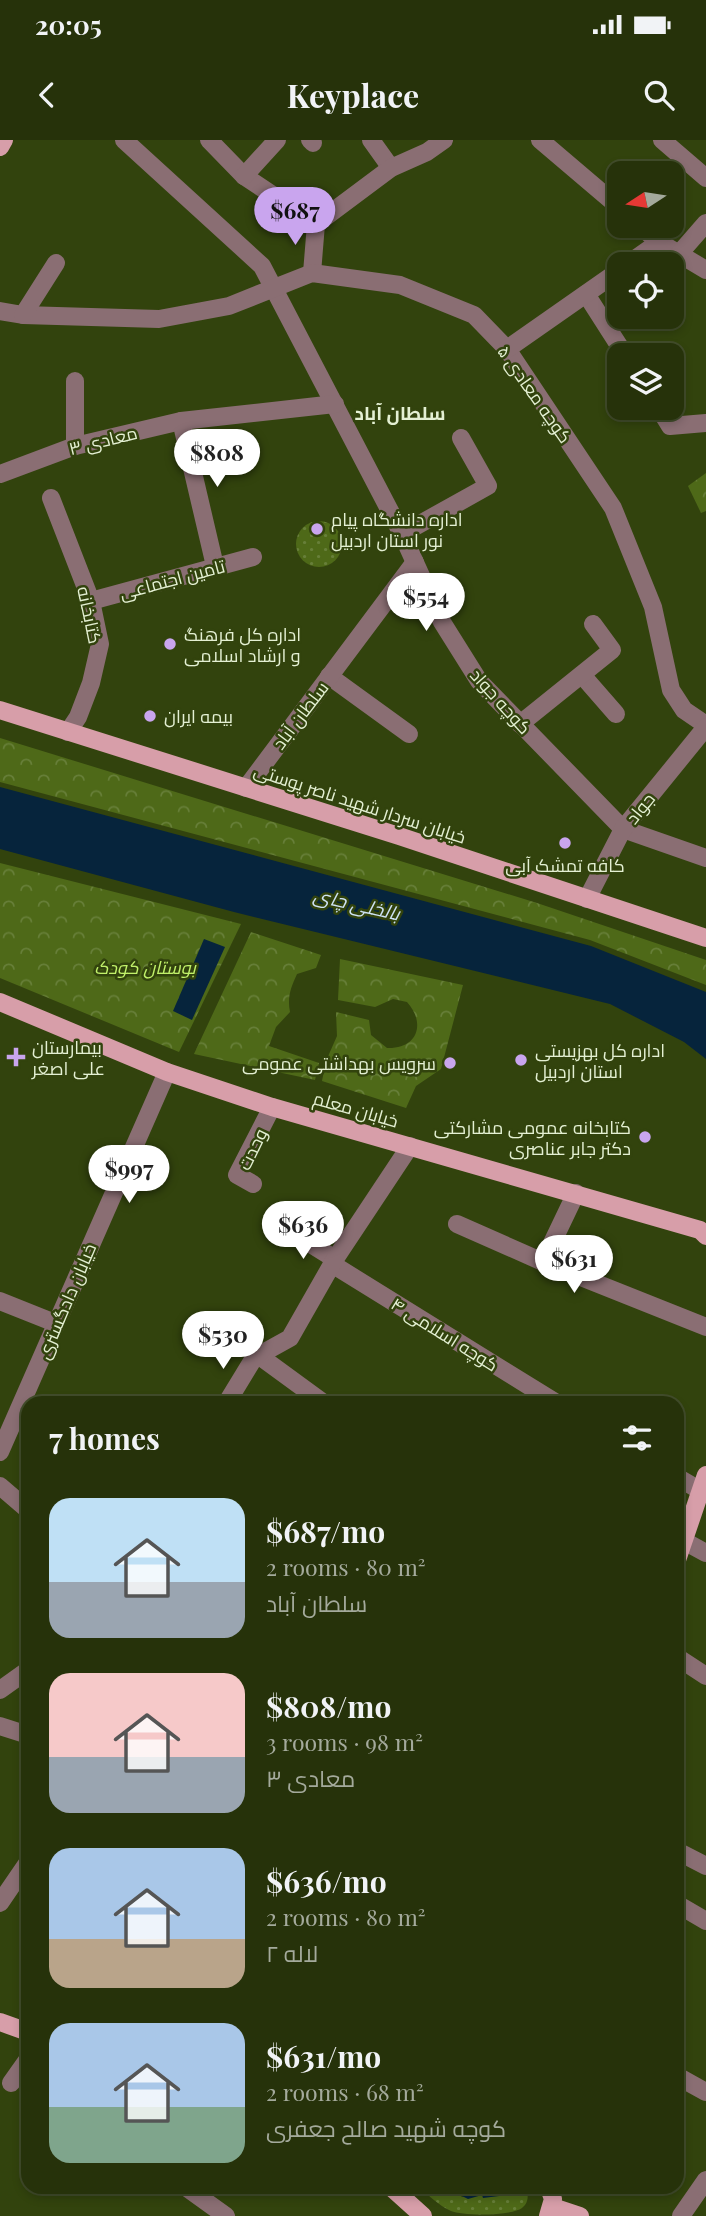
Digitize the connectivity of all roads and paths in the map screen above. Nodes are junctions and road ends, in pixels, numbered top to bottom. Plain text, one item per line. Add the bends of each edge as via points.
1 (124, 140) edge
2 (209, 140) edge
3 (277, 140) edge
4 (371, 140) edge
5 (443, 140) edge
6 (540, 140) edge
7 (662, 140) edge
8 (391, 168) junction
9 (244, 176) junction
10 (706, 178) edge
11 (607, 197) edge
12 (706, 223) edge
13 (316, 224) junction
14 (654, 238) edge
15 (659, 242) junction
16 (645, 252) edge
17 (676, 252) edge
18 (681, 252) edge
19 (684, 257) edge
20 (56, 263) dead end
21 (706, 270) edge
22 (312, 273) junction
23 (607, 279) edge
24 (272, 288) junction
25 (586, 294) junction
26 (0, 311) edge
27 (23, 315) junction
28 (617, 343) edge
29 (507, 349) junction
30 (75, 381) dead end
31 (335, 404) junction
32 (666, 420) edge
33 (181, 421) junction
34 (706, 423) edge
35 (461, 438) dead end
36 (75, 446) junction
37 (0, 474) edge
38 (51, 498) dead end
39 (402, 534) junction
40 (253, 557) dead end
41 (415, 562) junction
42 (215, 566) junction
43 (91, 601) junction
44 (593, 624) dead end
45 (582, 675) junction
46 (330, 676) junction
47 (0, 710) edge
48 (616, 714) dead end
49 (520, 724) junction
50 (706, 726) edge
51 (68, 732) junction
52 (408, 734) dead end
53 (246, 788) junction
54 (623, 829) junction
55 (706, 858) edge
56 (587, 899) junction
57 (706, 939) edge
58 (0, 1002) edge
59 (167, 1072) junction
60 (272, 1107) junction
61 (410, 1146) junction
62 (253, 1184) dead end
63 (576, 1193) junction
64 (457, 1224) dead end
65 (290, 1231) dead end
66 (704, 1232) edge
67 (334, 1261) junction
68 (543, 1262) junction
69 (0, 1301) edge
70 (55, 1323) junction
71 (706, 1327) edge
72 (256, 1356) junction
73 (34, 1396) edge
74 (231, 1396) edge
75 (314, 1396) edge
76 (545, 1396) edge
77 (21, 1416) edge
78 (2, 1444) edge
79 (684, 1480) edge
80 (0, 1486) edge
81 (704, 1487) edge
82 (21, 1504) edge
83 (684, 1541) joint
84 (706, 1553) edge
85 (684, 1662) edge
86 (21, 1675) edge
87 (706, 1676) edge
88 (0, 1690) edge
89 (0, 1726) edge
90 (21, 1733) edge
91 (684, 1855) edge
92 (706, 1866) edge
93 (9, 1871) dead end
94 (21, 1872) edge
95 (0, 1900) edge
96 (684, 1908) edge
97 (706, 1921) edge
98 (0, 2022) edge
99 (21, 2030) edge
100 (21, 2069) edge
101 (684, 2080) edge
102 (11, 2083) dead end
103 (706, 2092) edge
104 (706, 2180) edge
105 (195, 2194) edge
106 (398, 2194) edge
107 (551, 2194) edge
108 (550, 2211) edge
109 (226, 2216) edge
110 (424, 2216) edge
111 (580, 2216) edge
112 (681, 2216) edge

1 - 24 street, کوچه جواد via 262,265
2 - 9 street
3 - 9 street
4 - 8 street
5 - 8 street
6 - 11 street
7 - 10 street
8 - 13 street
9 - 13 street
12 - 18 street
13 - 22 street
14 - 15 street
15 - 16 street
15 - 17 street
19 - 21 street
20 - 27 street
22 - 24 street, کوچه معادی ۵
22 - 29 street, کوچه معادی ۵ via 400,285 474,316
23 - 25 street
24 - 27 street, کوچه معادی ۵ via 229,306 159,319
24 - 31 street, کوچه جواد
25 - 28 street
25 - 29 street
26 - 27 street, کوچه معادی ۵
29 - 50 street, کوچه معادی ۵ via 613,508 653,607 671,690 684,710
30 - 36 street
31 - 33 street, معادی ۳
31 - 39 street, کوچه جواد
32 - 34 street via 670,426
33 - 36 street, معادی ۳
33 - 42 street
35 - 39 street via 488,486
36 - 37 street, معادی ۳
38 - 43 street, کتابخانه
39 - 41 street, کوچه جواد
40 - 42 street, تامین اجتماعی
41 - 46 street, سلطان آباد
41 - 49 street, کوچه جواد via 442,622 479,681
42 - 43 street, تامین اجتماعی
43 - 51 street, کتابخانه via 100,644 91,684
44 - 45 street via 612,650
45 - 48 street
45 - 49 street
46 - 52 street, سلطان آباد
46 - 53 street, سلطان آباد
47 - 51 main road, خیابان سردار شهید ناصر پوستی
49 - 54 street, کوچه جواد
50 - 54 street, جواد
51 - 53 main road, خیابان سردار شهید ناصر پوستی
53 - 56 main road, خیابان سردار شهید ناصر پوستی
54 - 55 street, کوچه جواد
54 - 56 street, جواد
56 - 57 main road, خیابان سردار شهید ناصر پوستی
58 - 59 main road, خیابان معلم
59 - 60 main road, خیابان معلم
59 - 70 street, خیابان دادگستری
60 - 61 main road, خیابان معلم
60 - 62 street, وحدت via 237,1175
61 - 63 main road, خیابان معلم
61 - 67 street
63 - 66 main road, خیابان معلم
63 - 68 street
64 - 68 street
65 - 67 street, کوچه اسلامی ۴
67 - 72 street via 290,1338
67 - 76 street, کوچه اسلامی ۴
68 - 71 street
69 - 70 street
70 - 73 street, خیابان دادگستری
72 - 74 street
72 - 75 street
77 - 78 street, خیابان دادگستری
79 - 81 street
80 - 82 street
81 - 83 main road
83 - 84 street
85 - 87 street
86 - 88 street
89 - 90 street
91 - 92 street
93 - 95 street
94 - 95 street
96 - 97 street
98 - 99 main road
100 - 102 street
101 - 103 street
104 - 112 street
105 - 109 street
106 - 110 main road
107 - 108 main road
108 - 111 main road

